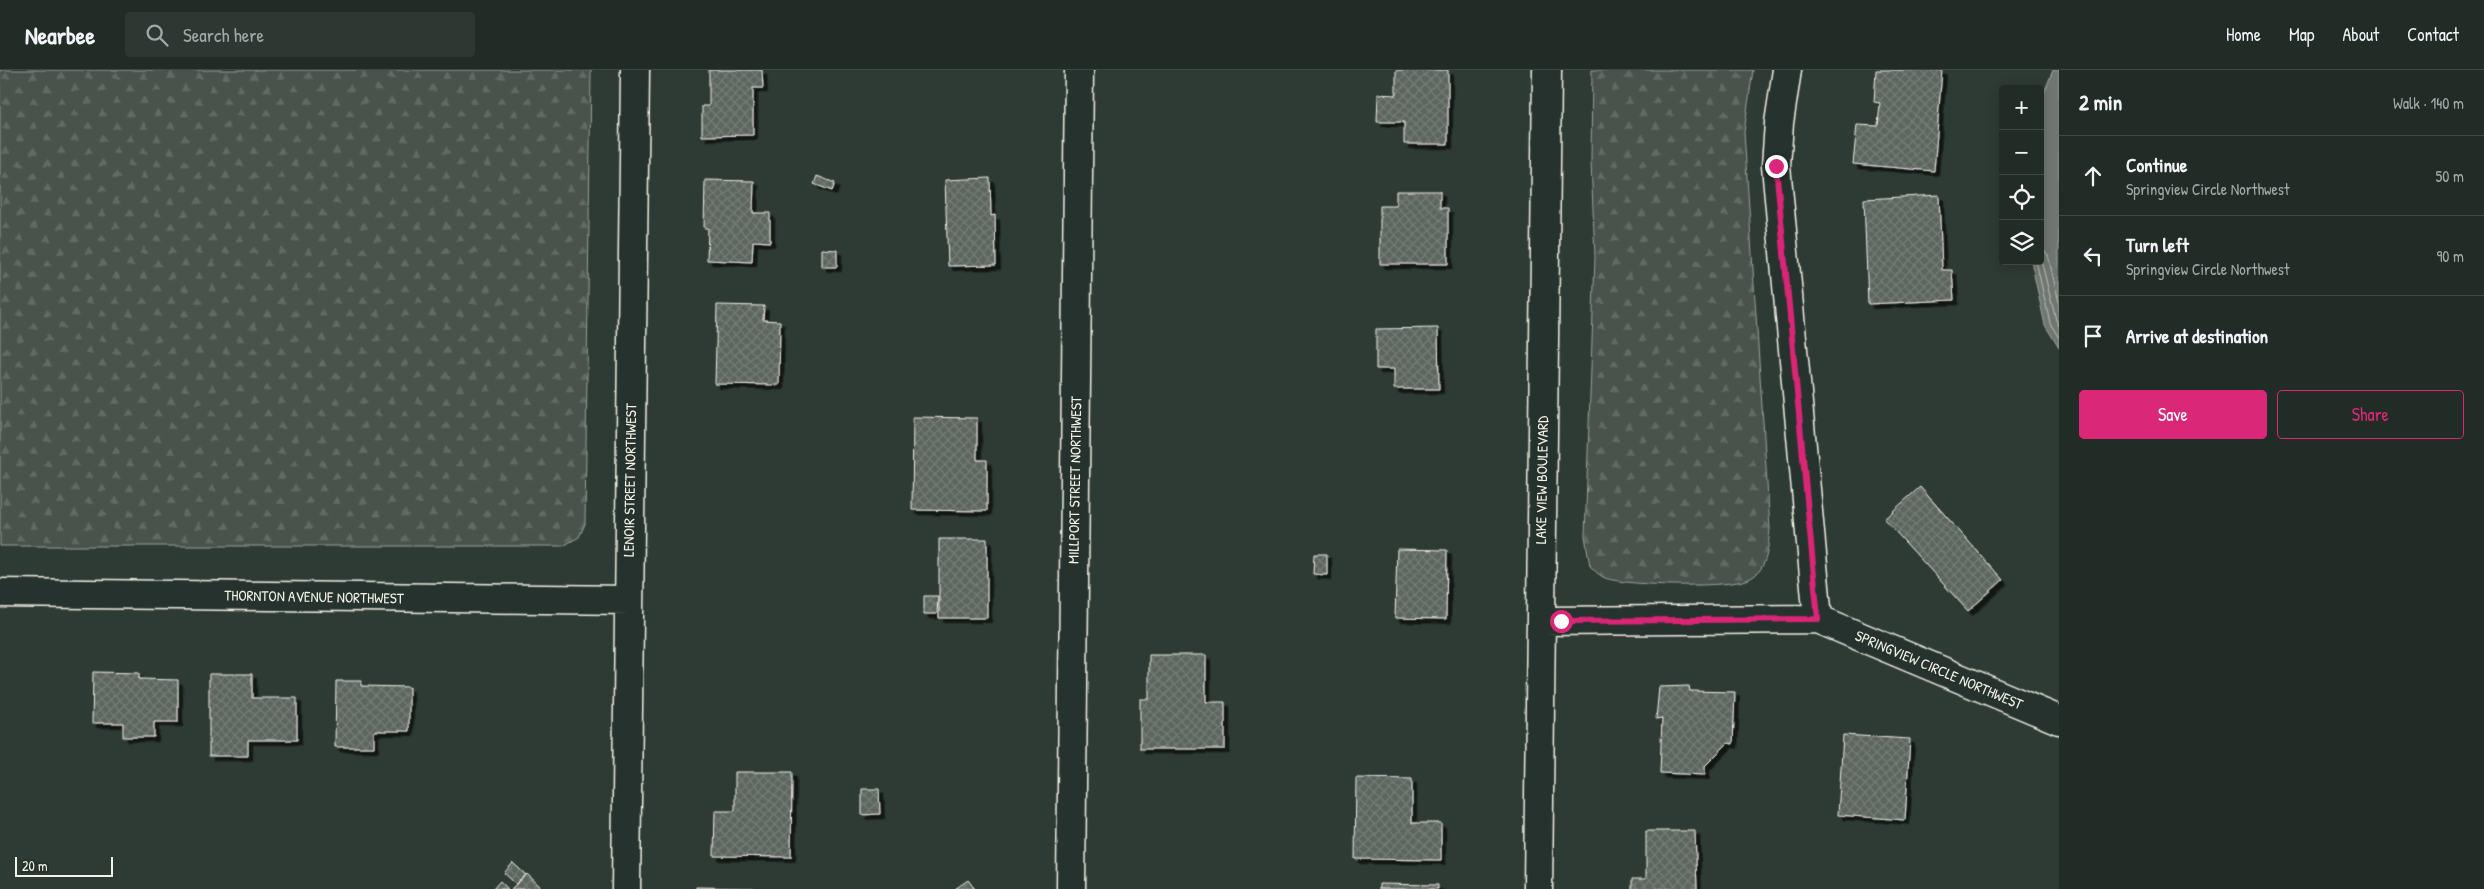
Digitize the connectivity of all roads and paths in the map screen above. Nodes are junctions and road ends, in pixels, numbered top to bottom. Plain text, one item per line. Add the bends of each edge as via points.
1 (635, 70) edge
2 (1079, 70) edge
3 (1546, 70) edge
4 (1787, 70) edge
5 (0, 593) edge
6 (629, 600) junction
7 (1818, 619) junction
8 (1541, 621) junction
9 (2059, 720) edge
10 (626, 889) edge
11 (1071, 889) edge
12 (1538, 889) edge

1 - 6 street, LENOIR STREET NORTHWEST
2 - 11 street, MILLPORT STREET NORTHWEST
3 - 8 street, LAKE VIEW BOULEVARD
4 - 7 street via 1776,166
5 - 6 street, THORNTON AVENUE NORTHWEST
6 - 10 street, LENOIR STREET NORTHWEST
7 - 8 street, SPRINGVIEW CIRCLE NORTHWEST
7 - 9 street, SPRINGVIEW CIRCLE NORTHWEST
8 - 12 street, LAKE VIEW BOULEVARD

